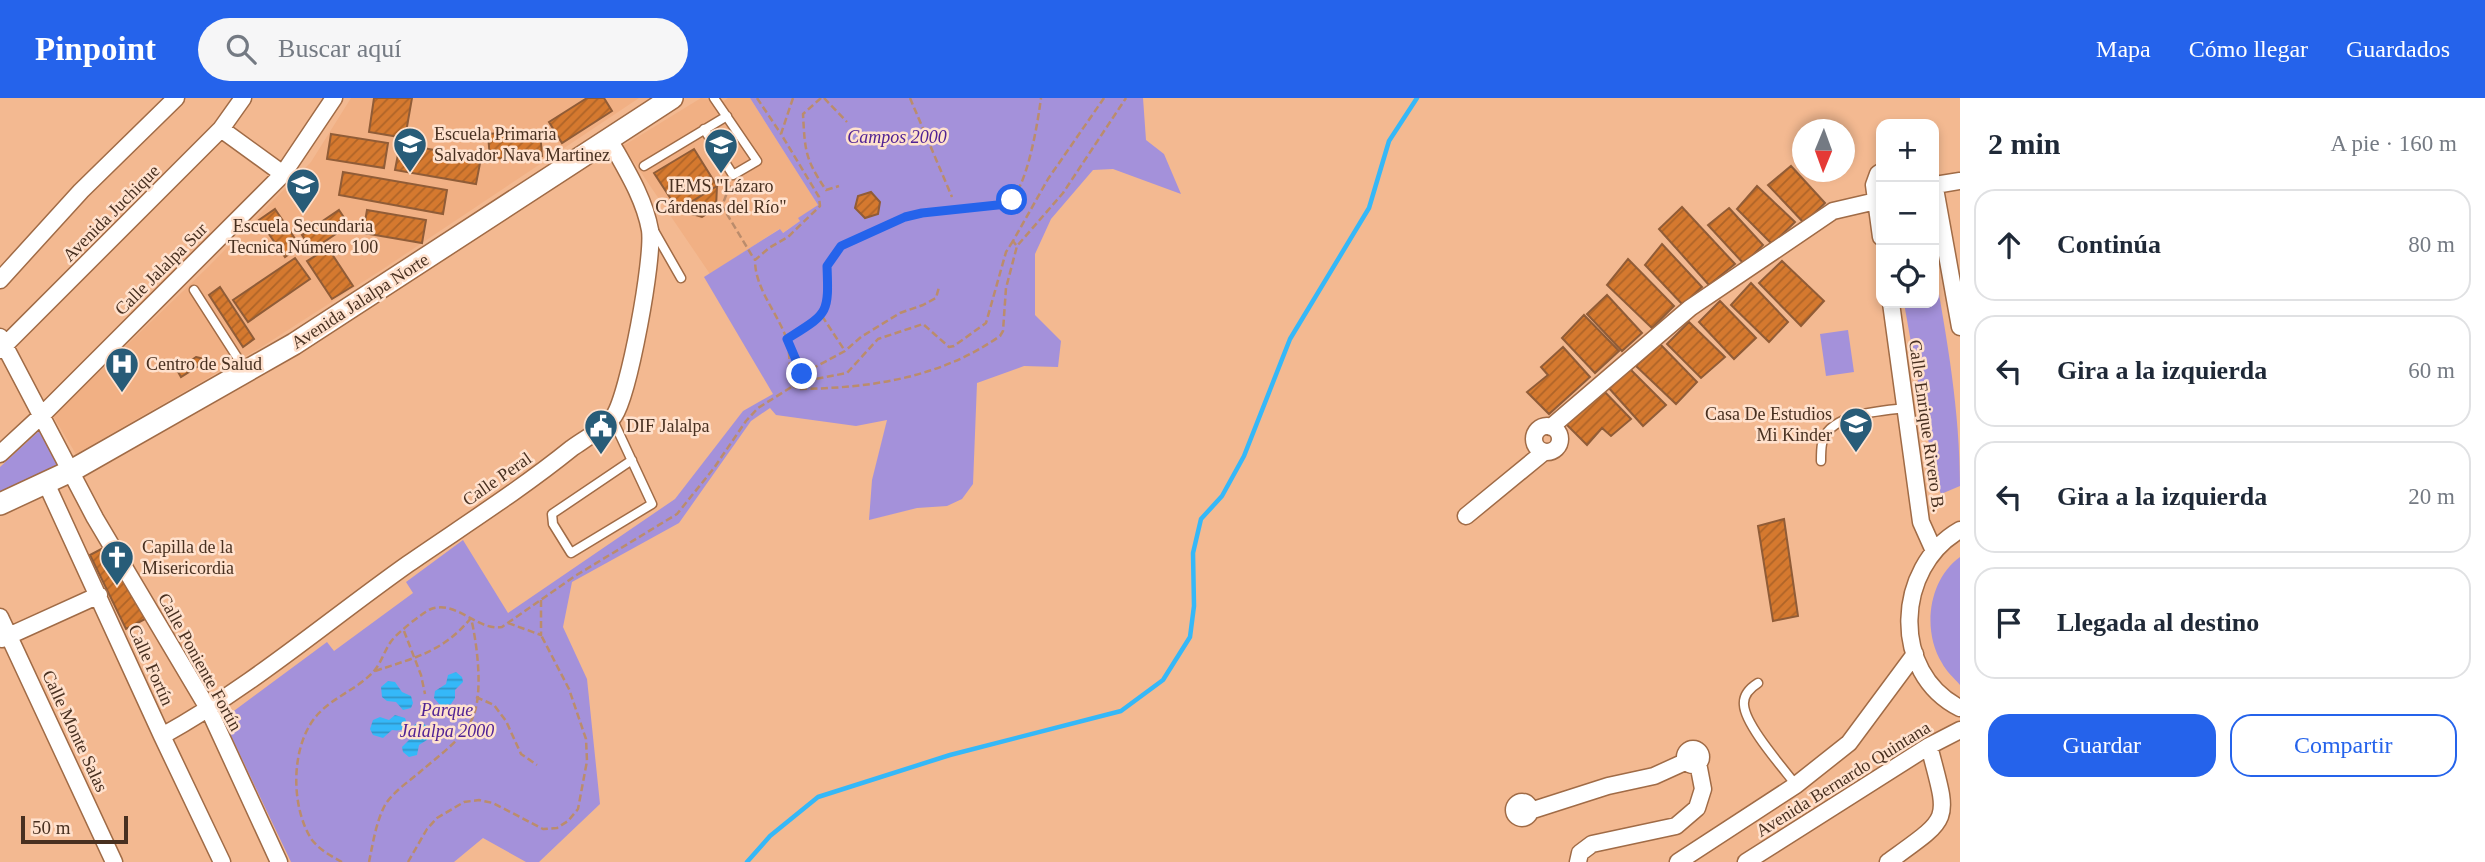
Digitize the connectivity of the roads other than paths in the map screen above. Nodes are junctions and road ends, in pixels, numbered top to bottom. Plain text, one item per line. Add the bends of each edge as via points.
1 (176, 98) edge
2 (243, 98) edge
3 (334, 98) edge
4 (671, 98) edge
5 (714, 98) edge
6 (727, 116) junction
7 (221, 129) junction
8 (704, 129) junction
9 (609, 139) junction
10 (644, 166) dead end
11 (283, 173) junction
12 (1876, 180) edge
13 (1960, 181) edge
14 (1939, 183) edge
15 (1876, 201) joint
16 (1939, 212) edge
17 (648, 221) junction
18 (681, 278) dead end
19 (0, 280) edge
20 (194, 290) dead end
21 (1892, 308) edge
22 (1960, 327) edge
23 (2, 345) edge
24 (246, 371) junction
25 (1906, 408) junction
26 (41, 416) junction
27 (612, 418) junction
28 (0, 454) edge
29 (632, 460) junction
30 (1821, 461) dead end
31 (71, 471) junction
32 (46, 483) junction
33 (0, 503) edge
34 (1466, 516) dead end
35 (1960, 530) edge
36 (1934, 551) junction
37 (99, 595) junction
38 (0, 617) edge
39 (5, 638) edge
40 (1915, 653) junction
41 (1758, 683) dead end
42 (1960, 708) edge
43 (209, 710) junction
44 (1960, 730) edge
45 (162, 736) junction
46 (1929, 746) junction
47 (1796, 785) junction
48 (1530, 811) dead end
49 (114, 862) edge
50 (222, 862) edge
51 (279, 862) edge
52 (1578, 862) edge
53 (1678, 862) edge
54 (1746, 862) edge
55 (1888, 862) edge

1 - 19 street via 81,191
2 - 7 street, Avenida Juchique
3 - 11 street, Calle Jalalpa Sur
4 - 9 street, Avenida Jalalpa Norte
5 - 6 lane
6 - 8 lane
6 - 8 lane via 757,161 733,175
7 - 11 street
7 - 23 street, Avenida Juchique
8 - 10 lane
9 - 17 street, Calle Peral via 637,189
9 - 24 street, Avenida Jalalpa Norte
11 - 26 street, Calle Jalalpa Sur
12 - 15 street
13 - 14 street
15 - 34 street via 1833,211 1690,308 1551,427 1560,436 1553,451 1544,452
16 - 22 street
17 - 18 lane
17 - 27 street, Calle Peral via 651,243 640,321 624,394
20 - 24 lane
21 - 25 street, Calle Enrique Rivero B.
23 - 26 street, Calle Poniente Fortín
24 - 31 street, Avenida Jalalpa Norte
25 - 30 lane via 1855,414 1834,425 1822,441
25 - 36 street, Calle Enrique Rivero B. via 1920,520
26 - 28 street, Calle Jalalpa Sur
26 - 31 street, Calle Poniente Fortín
27 - 29 lane
27 - 43 street, Calle Peral
29 - 29 lane via 552,514 571,553 652,504
31 - 32 street, Avenida Jalalpa Norte
31 - 43 street, Calle Poniente Fortín
32 - 33 street, Avenida Jalalpa Norte
32 - 37 street, Calle Fortín
35 - 36 street
36 - 40 street via 1918,576 1909,604 1909,634
37 - 39 street
37 - 45 street, Calle Fortín
38 - 39 street, Calle Monte Salas
39 - 49 street, Calle Monte Salas
40 - 42 street via 1933,687
40 - 47 street, Avenida Bernardo Quintana via 1849,743
41 - 47 lane via 1747,691 1743,704 1747,718
43 - 45 street, Calle Peral
43 - 51 street, Calle Poniente Fortín
44 - 46 street, Avenida Bernardo Quintana
45 - 50 street, Calle Fortín
46 - 54 street, Avenida Bernardo Quintana
46 - 55 street via 1944,807 1941,819 1933,830
47 - 53 street, Avenida Bernardo Quintana
48 - 52 street via 1692,762 1703,789 1696,808 1676,826 1592,844 1580,853

